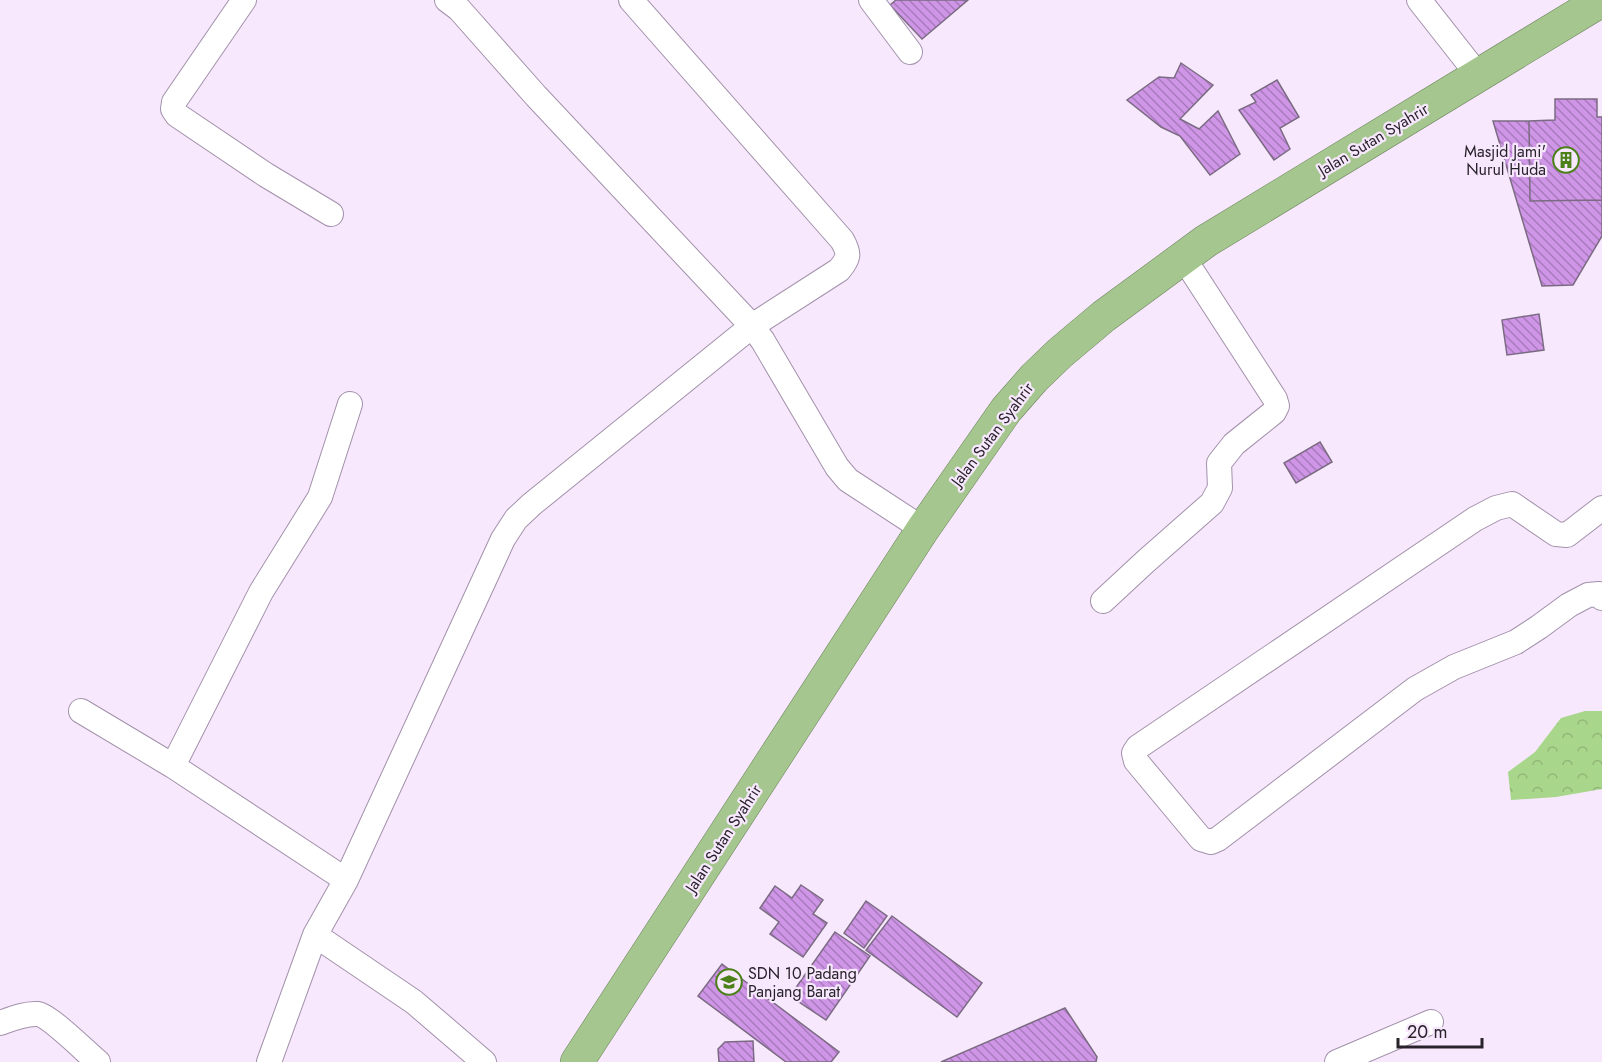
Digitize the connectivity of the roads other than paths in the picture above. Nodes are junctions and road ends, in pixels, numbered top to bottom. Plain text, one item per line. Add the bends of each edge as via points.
1 (244, 0) edge
2 (447, 0) edge
3 (631, 0) edge
4 (871, 0) edge
5 (1419, 0) edge
6 (1602, 0) edge
7 (910, 52) dead end
8 (1478, 75) junction
9 (330, 214) dead end
10 (1183, 257) junction
11 (752, 326) junction
12 (350, 404) dead end
13 (1602, 508) edge
14 (923, 529) junction
15 (1602, 598) edge
16 (1103, 601) dead end
17 (81, 711) dead end
18 (173, 766) junction
19 (346, 880) junction
20 (315, 935) junction
21 (1431, 1022) dead end
22 (0, 1023) edge
23 (98, 1062) edge
24 (269, 1062) edge
25 (484, 1062) edge
26 (577, 1062) edge
27 (1337, 1062) edge

1 - 9 street via 173,109 266,175
2 - 11 street
3 - 11 street via 848,251 847,261 839,270
4 - 7 street
5 - 8 street
6 - 8 highway, Jalan Sutan Syahrir
8 - 10 highway, Jalan Sutan Syahrir
10 - 14 highway, Jalan Sutan Syahrir via 1104,316 1034,378 1006,410
10 - 16 street via 1277,406 1234,444 1219,463 1220,488 1212,503
11 - 14 street via 837,467 848,480
11 - 19 street via 516,519 503,539
12 - 18 street via 320,497 261,592
13 - 15 street via 1567,535 1556,534 1512,504 1475,519 1138,747 1134,753 1136,761 1201,839 1211,842 1415,689 1516,642 1569,604 1588,595 1599,594
14 - 26 highway, Jalan Sutan Syahrir
17 - 18 street
18 - 19 street
19 - 20 street
20 - 24 street
20 - 25 street via 414,1002
21 - 27 street
22 - 23 street via 39,1014

